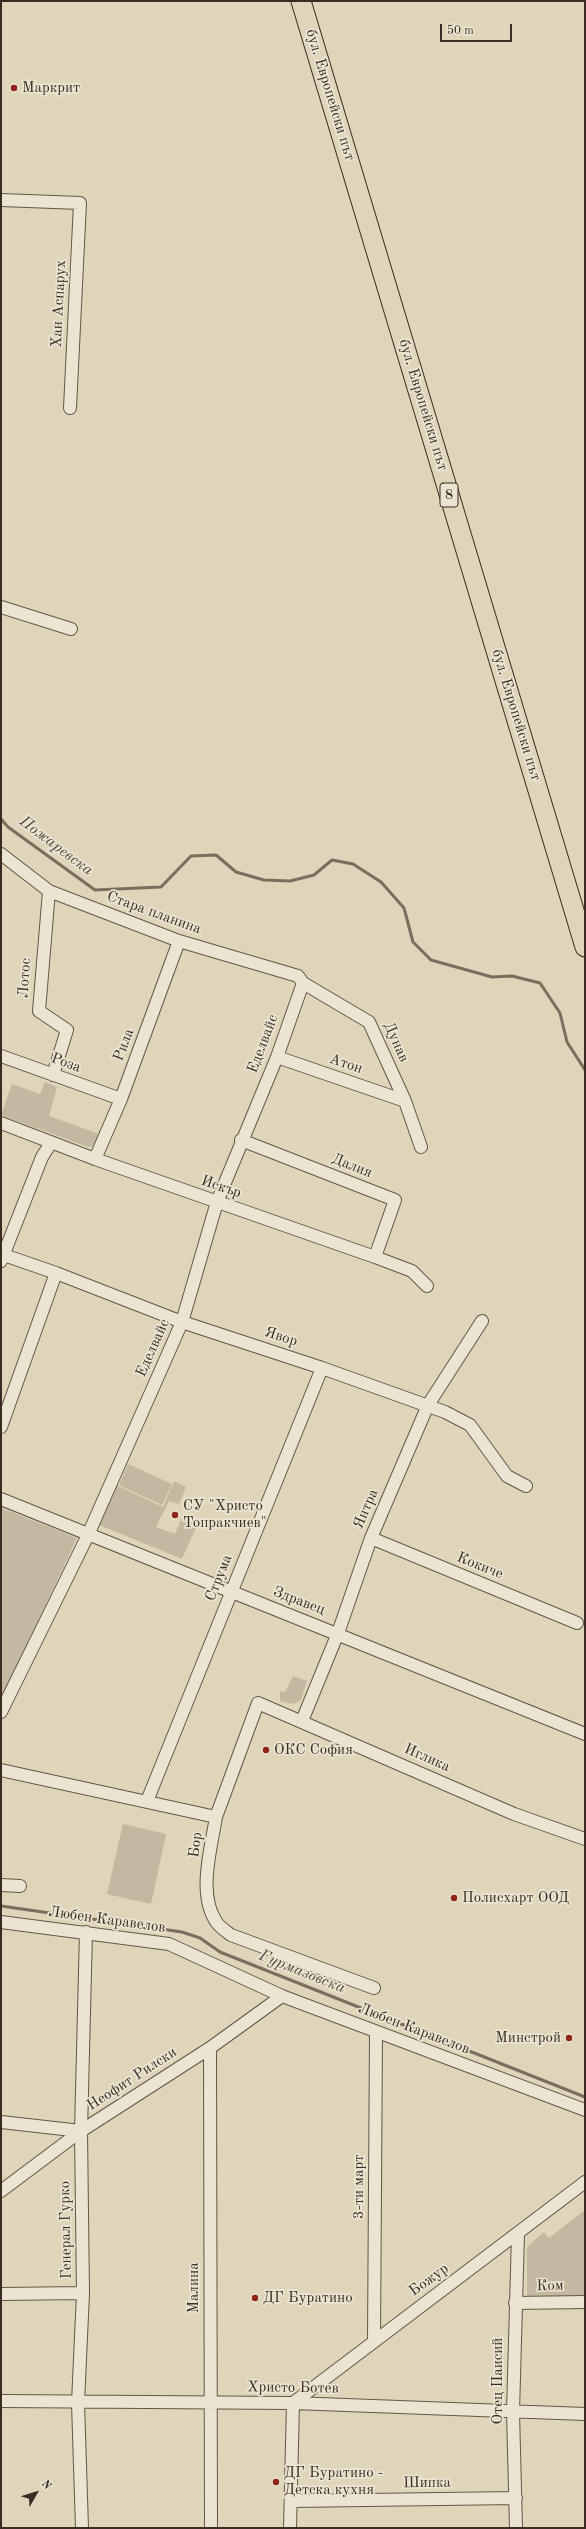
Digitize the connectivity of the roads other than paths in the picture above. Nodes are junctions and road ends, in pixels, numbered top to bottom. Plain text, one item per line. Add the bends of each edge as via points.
1 (301, 1) edge
2 (1, 200) edge
3 (70, 408) dead end
4 (1, 607) edge
5 (71, 629) dead end
6 (1, 854) edge
7 (49, 890) junction
8 (179, 941) junction
9 (585, 947) edge
10 (303, 983) junction
11 (1, 1056) edge
12 (277, 1057) junction
13 (53, 1075) junction
14 (121, 1099) junction
15 (405, 1101) junction
16 (1, 1123) edge
17 (241, 1140) junction
18 (51, 1143) junction
19 (421, 1147) dead end
20 (95, 1159) junction
21 (217, 1202) junction
22 (2, 1257) edge
23 (374, 1257) junction
24 (56, 1273) junction
25 (427, 1286) dead end
26 (482, 1321) dead end
27 (182, 1322) junction
28 (322, 1368) junction
29 (428, 1406) junction
30 (1, 1427) edge
31 (526, 1486) dead end
32 (1, 1499) edge
33 (88, 1534) junction
34 (370, 1538) junction
35 (230, 1592) junction
36 (577, 1623) dead end
37 (338, 1633) junction
38 (1, 1712) edge
39 (302, 1721) junction
40 (585, 1734) edge
41 (1, 1770) edge
42 (147, 1801) junction
43 (216, 1817) junction
44 (585, 1839) edge
45 (1, 1885) edge
46 (20, 1886) dead end
47 (1, 1922) edge
48 (86, 1932) junction
49 (374, 1988) dead end
50 (282, 1996) junction
51 (376, 2033) junction
52 (210, 2048) junction
53 (585, 2110) edge
54 (1, 2122) edge
55 (81, 2131) junction
56 (585, 2182) edge
57 (1, 2191) edge
58 (518, 2234) junction
59 (83, 2293) junction
60 (1, 2294) edge
61 (585, 2302) edge
62 (515, 2303) junction
63 (374, 2340) junction
64 (1, 2401) edge
65 (78, 2403) junction
66 (210, 2403) junction
67 (292, 2403) junction
68 (513, 2412) junction
69 (585, 2414) edge
70 (516, 2498) junction
71 (291, 2501) junction
72 (82, 2528) edge
73 (211, 2528) edge
74 (290, 2528) edge
75 (516, 2528) edge

1 - 9 main road, бул. Европейски път / 8
2 - 3 street, Хан Аспарух via 80,203
4 - 5 street
6 - 7 street, Стара планина
7 - 8 street, Стара планина
7 - 13 street, Лотос via 39,1011 67,1030
8 - 10 street, Стара планина via 298,976
8 - 14 street, Рила
10 - 12 street, Еделвайс
10 - 15 street, Дунав via 369,1022
11 - 13 street, Роза
12 - 15 street, Атон
12 - 17 street, Еделвайс
13 - 14 street, Роза
14 - 20 street, Рила
15 - 19 street, Дунав
16 - 18 street, Искър
17 - 21 street, Еделвайс
17 - 23 street, Далия via 395,1200
18 - 20 street, Искър
18 - 22 street via 42,1157
20 - 21 street, Искър
21 - 23 street, Искър
21 - 27 street, Еделвайс
22 - 24 street, Явор
23 - 25 street, Искър via 412,1271
24 - 27 street, Явор
24 - 30 street
26 - 29 street, Янтра
27 - 28 street, Явор
27 - 33 street, Еделвайс
28 - 29 street, Явор
28 - 35 street, Струма
29 - 31 street, Явор via 470,1425 507,1476
29 - 34 street, Янтра
32 - 33 street, Здравец
33 - 35 street, Здравец
33 - 38 street, Еделвайс
34 - 36 street, Кокиче
34 - 37 street, Янтра
35 - 37 street, Здравец
35 - 42 street, Струма
37 - 39 street, Янтра
37 - 40 street, Здравец
39 - 43 street, Иглика via 258,1703
39 - 44 street, Иглика via 514,1814
41 - 42 street, Бор
42 - 43 street, Бор
43 - 49 street, Бор via 207,1880 208,1904 217,1924 231,1936
45 - 46 street
47 - 48 street, Любен Каравелов
48 - 50 street, Любен Каравелов via 169,1944
48 - 55 street, Генерал Гурко
50 - 51 street, Любен Каравелов
50 - 52 street, Неофит Рилски
51 - 53 street, Любен Каравелов
51 - 63 street, 3-ти март
52 - 55 street, Неофит Рилски
52 - 66 street, Малина
54 - 55 street
55 - 57 street, Неофит Рилски
55 - 59 street, Генерал Гурко
56 - 58 street, Божур
58 - 62 street, Отец Паисий
58 - 63 street, Божур
59 - 60 street
59 - 65 street, Генерал Гурко
61 - 62 street, Ком
62 - 68 street, Отец Паисий
63 - 67 street, Божур
64 - 65 street, Христо Ботев
65 - 66 street, Христо Ботев
65 - 72 street, Генерал Гурко
66 - 67 street, Христо Ботев
66 - 73 street, Малина
67 - 68 street, Христо Ботев
67 - 71 street
68 - 69 street, Христо Ботев
68 - 70 street, Отец Паисий
70 - 71 street, Шипка
70 - 75 street, Отец Паисий
71 - 74 street

